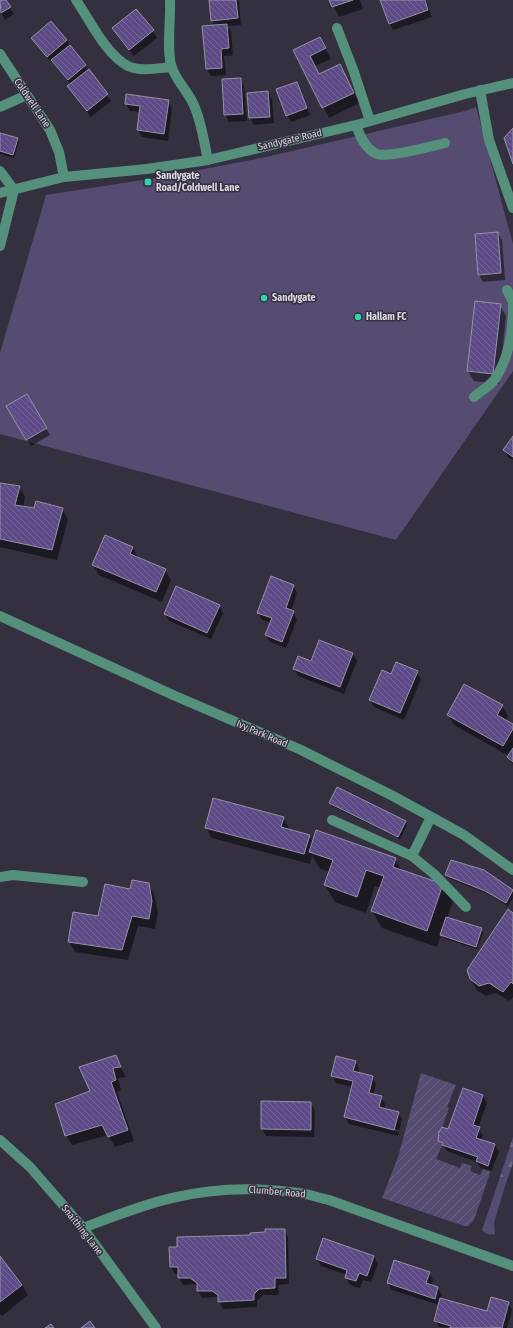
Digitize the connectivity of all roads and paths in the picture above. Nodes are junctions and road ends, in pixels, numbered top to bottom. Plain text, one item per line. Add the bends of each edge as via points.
1 (76, 0) edge
2 (170, 0) edge
3 (337, 28) dead end
4 (0, 54) edge
5 (172, 67) junction
6 (513, 83) edge
7 (480, 90) junction
8 (27, 95) junction
9 (0, 107) edge
10 (370, 121) junction
11 (356, 125) junction
12 (445, 143) dead end
13 (208, 160) junction
14 (0, 171) edge
15 (64, 177) junction
16 (14, 190) junction
17 (0, 194) edge
18 (513, 208) edge
19 (0, 246) edge
20 (507, 290) dead end
21 (513, 303) edge
22 (509, 359) edge
23 (474, 397) dead end
24 (0, 616) edge
25 (431, 817) junction
26 (332, 820) dead end
27 (412, 856) junction
28 (513, 870) edge
29 (0, 877) edge
30 (83, 882) dead end
31 (466, 907) dead end
32 (0, 1140) edge
33 (83, 1228) junction
34 (513, 1266) edge
35 (156, 1328) edge

1 - 5 street via 102,40 115,56 129,66 149,69
2 - 5 street via 169,43
3 - 10 street
4 - 8 street, Coldwell Lane
5 - 13 street via 193,103
6 - 7 street, Sandygate Road
7 - 10 street, Sandygate Road
7 - 18 street via 489,140
8 - 9 street
8 - 15 street, Coldwell Lane via 50,130 59,152
10 - 11 street, Sandygate Road
11 - 12 street via 367,148 378,155 403,153
11 - 13 street, Sandygate Road
13 - 15 street, Sandygate Road
14 - 16 street
15 - 16 street, Sandygate Road
16 - 17 street, Sandygate Road
16 - 19 street
20 - 21 street
21 - 22 street
22 - 23 street via 494,380
24 - 25 street, Ivy Park Road via 299,749
25 - 27 street
25 - 28 street, Ivy Park Road via 464,835
26 - 27 street
27 - 31 street via 434,874
29 - 30 street via 13,875
32 - 33 street, Snaithing Lane via 30,1167
33 - 34 street, Clumber Road via 166,1200 212,1191 241,1189 300,1193 329,1200
33 - 35 street, Snaithing Lane

